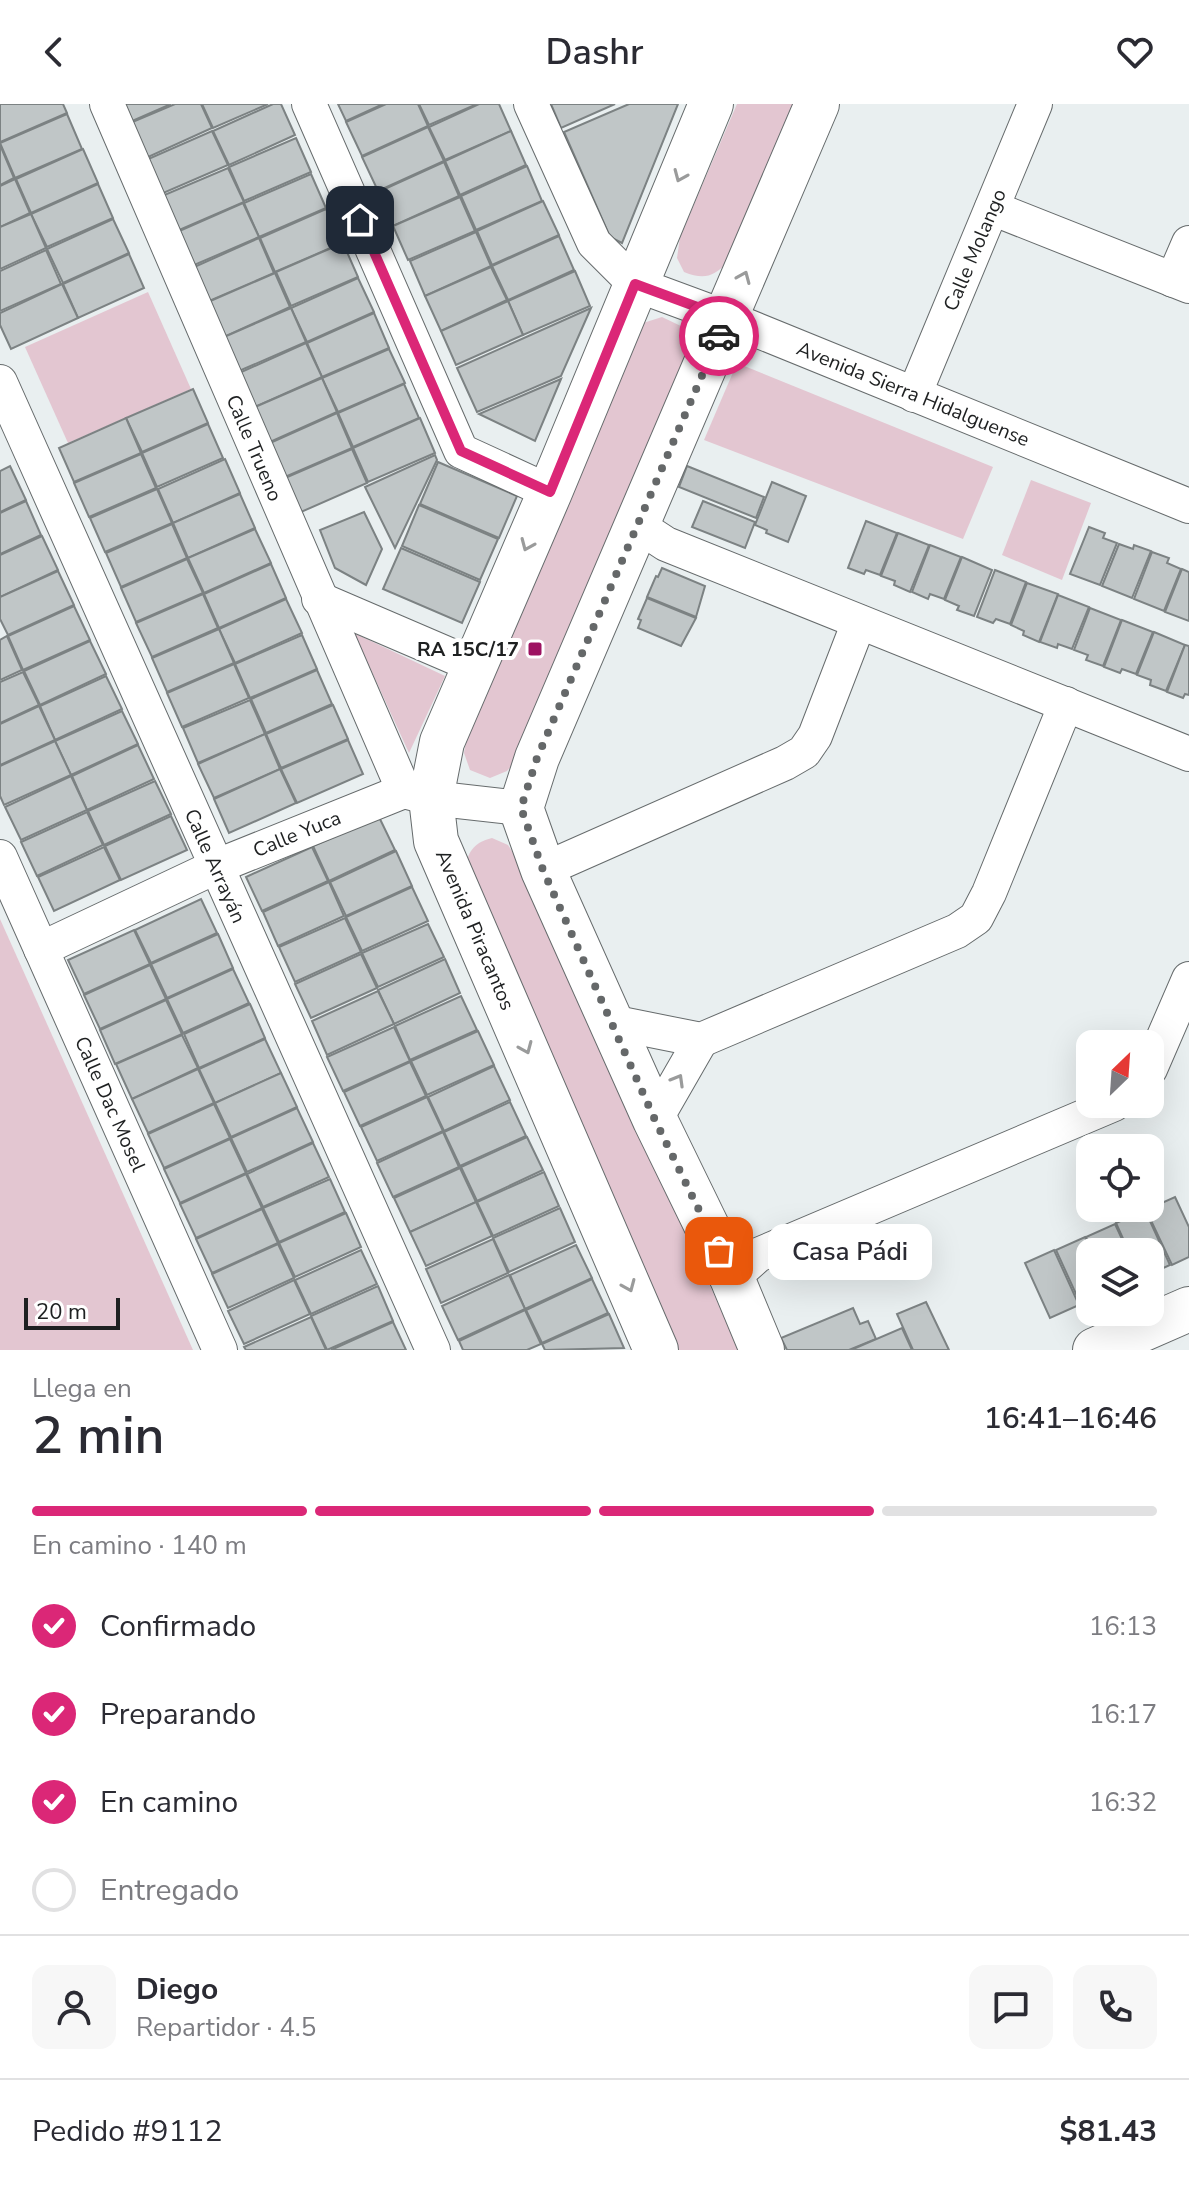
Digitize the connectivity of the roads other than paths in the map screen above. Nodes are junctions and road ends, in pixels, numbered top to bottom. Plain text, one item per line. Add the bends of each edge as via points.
1 (107, 104) edge
2 (309, 104) edge
3 (531, 104) edge
4 (711, 104) edge
5 (817, 104) edge
6 (1035, 104) edge
7 (992, 208) junction
8 (1189, 243) edge
9 (1181, 283) edge
10 (635, 284) junction
11 (727, 318) junction
12 (0, 382) edge
13 (914, 395) junction
14 (550, 492) junction
15 (1189, 506) edge
16 (637, 525) junction
17 (319, 599) junction
18 (859, 622) junction
19 (475, 666) junction
20 (1066, 704) junction
21 (1189, 754) edge
22 (418, 794) junction
23 (521, 808) junction
24 (0, 857) edge
25 (215, 867) junction
26 (543, 870) junction
27 (41, 949) junction
28 (1189, 979) edge
29 (611, 1022) junction
30 (1164, 1037) edge
31 (701, 1040) junction
32 (1081, 1118) edge
33 (655, 1120) junction
34 (732, 1278) junction
35 (1189, 1309) edge
36 (220, 1350) edge
37 (433, 1350) edge
38 (656, 1350) edge
39 (762, 1350) edge
40 (1095, 1350) edge

1 - 17 street, Calle Trueno
2 - 14 street via 461,451
3 - 10 street via 594,243
4 -> 10 street, Avenida Piracantos
11 -> 5 street
6 - 7 street, Calle Molango
7 - 9 street
7 - 13 street, Calle Molango
8 - 9 street
10 - 11 street, Avenida Sierra Hidalguense
10 - 14 street, Avenida Piracantos
11 - 13 street, Avenida Sierra Hidalguense
11 - 16 street
12 - 25 street, Calle Arrayán
13 - 15 street, Avenida Sierra Hidalguense
14 -> 19 street, Avenida Piracantos
16 - 18 street via 666,544
16 - 23 street via 537,758
17 - 19 street
17 - 22 street, Calle Trueno
18 - 20 street
18 - 26 street via 804,752
19 - 22 street, Avenida Piracantos
20 - 21 street
20 - 31 street via 976,918 957,931
22 - 23 street, Calle Yuca
22 - 25 street, Calle Yuca
22 -> 38 street, Avenida Piracantos
23 - 26 street
24 - 27 street, Calle Dac Mosel
25 - 27 street, Calle Yuca
25 - 37 street, Calle Arrayán
26 - 29 street
27 - 36 street, Calle Dac Mosel
28 - 30 street
29 - 31 street
29 - 33 street
33 -> 31 street
32 - 34 street via 758,1255
33 - 34 street
34 - 39 street
35 - 40 street

